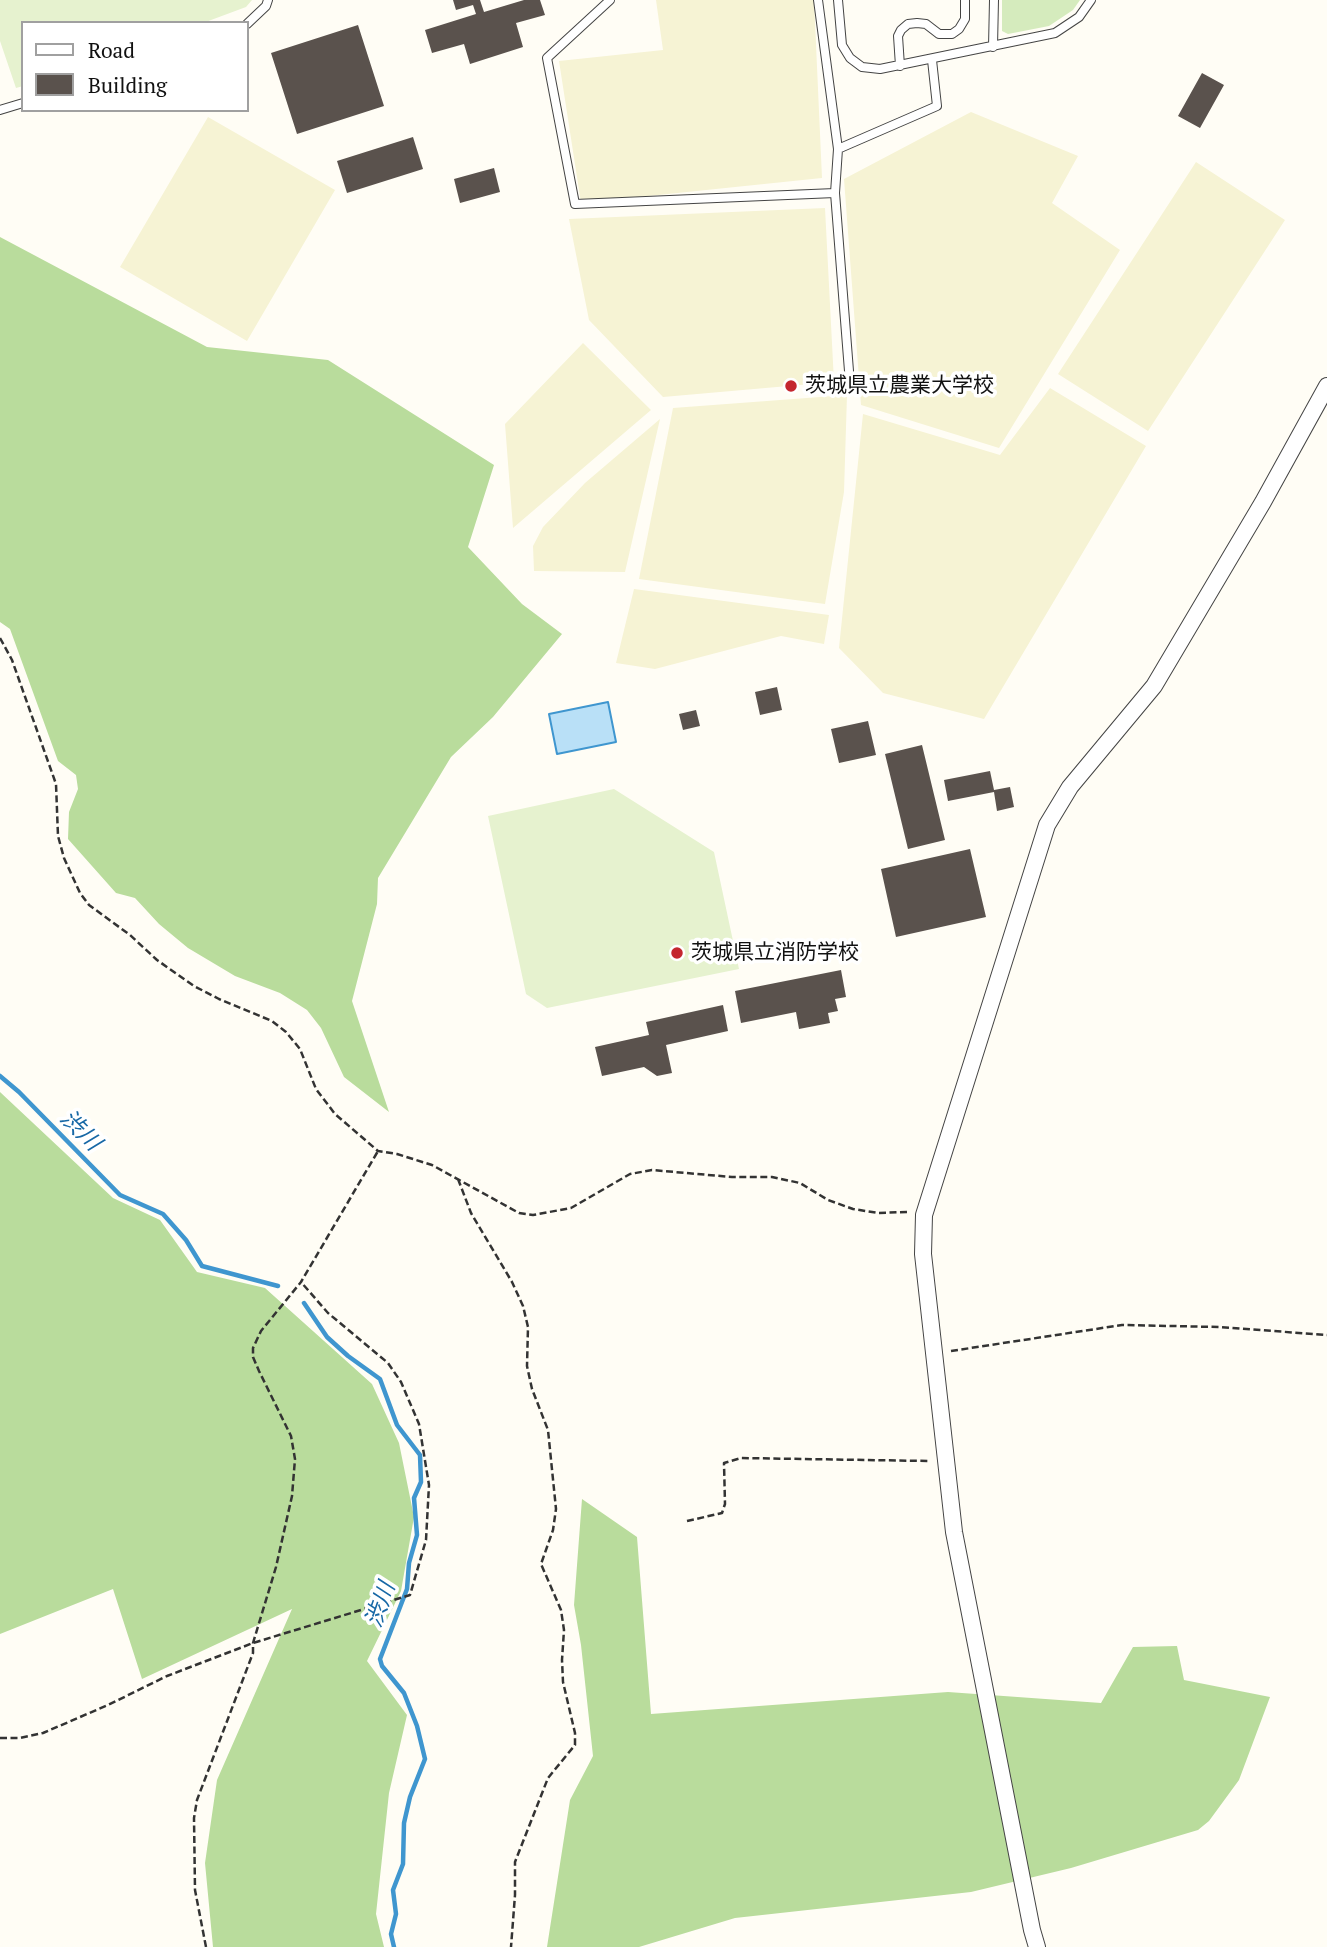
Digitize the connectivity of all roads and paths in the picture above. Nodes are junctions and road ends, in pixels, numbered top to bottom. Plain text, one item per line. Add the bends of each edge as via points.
1 (268, 0) edge
2 (610, 0) edge
3 (818, 0) edge
4 (838, 0) edge
5 (965, 0) edge
6 (986, 0) edge
7 (994, 0) edge
8 (1084, 0) edge
9 (1091, 0) edge
10 (1083, 11) junction
11 (248, 23) edge
12 (993, 47) junction
13 (932, 60) junction
14 (900, 66) junction
15 (21, 104) edge
16 (0, 110) edge
17 (838, 149) junction
18 (835, 193) junction
19 (849, 371) dead end
20 (1327, 386) edge
21 (0, 638) edge
22 (378, 1151) junction
23 (458, 1179) junction
24 (924, 1215) junction
25 (301, 1282) junction
26 (1327, 1335) edge
27 (934, 1353) junction
28 (947, 1461) junction
29 (687, 1521) dead end
30 (253, 1643) junction
31 (0, 1738) edge
32 (206, 1946) edge
33 (199, 1947) edge
34 (511, 1947) edge
35 (1037, 1947) edge

1 - 11 lane
2 - 18 lane via 547,58 575,204
3 - 17 lane
4 - 14 lane via 842,45 850,58 871,68
5 - 14 lane via 965,19 952,34 939,34 917,23 901,30
6 - 7 lane
7 - 12 lane
8 - 10 lane
9 - 10 lane
10 - 12 lane via 1055,33
12 - 13 lane
13 - 14 lane
13 - 17 lane via 937,106
15 - 16 lane
17 - 18 lane
18 - 19 lane
20 - 24 street via 1154,686 1070,787 1052,816
21 - 22 path via 56,784 58,836 80,893 89,905 194,986 272,1021 286,1032 335,1114
22 - 23 path via 432,1165
22 - 25 path
23 - 24 path via 519,1213 572,1208 630,1174 652,1170 772,1177 800,1184 853,1209
23 - 34 path via 471,1213 512,1282 528,1326 527,1366 548,1430 556,1509 541,1564 561,1610 563,1682 575,1733 575,1745 548,1778 514,1862
24 - 27 street via 923,1254
25 - 30 path via 261,1331 253,1348 258,1371 291,1436 295,1459 276,1567
25 - 30 path via 328,1313 388,1363 401,1382 419,1424 429,1485 426,1540 410,1594
26 - 27 path via 1122,1325
27 - 28 street
28 - 29 path via 741,1458 724,1463 722,1513
28 - 35 street via 963,1582
30 - 31 path via 167,1676 43,1733
30 - 32 path via 194,1818 195,1890
32 - 33 path

